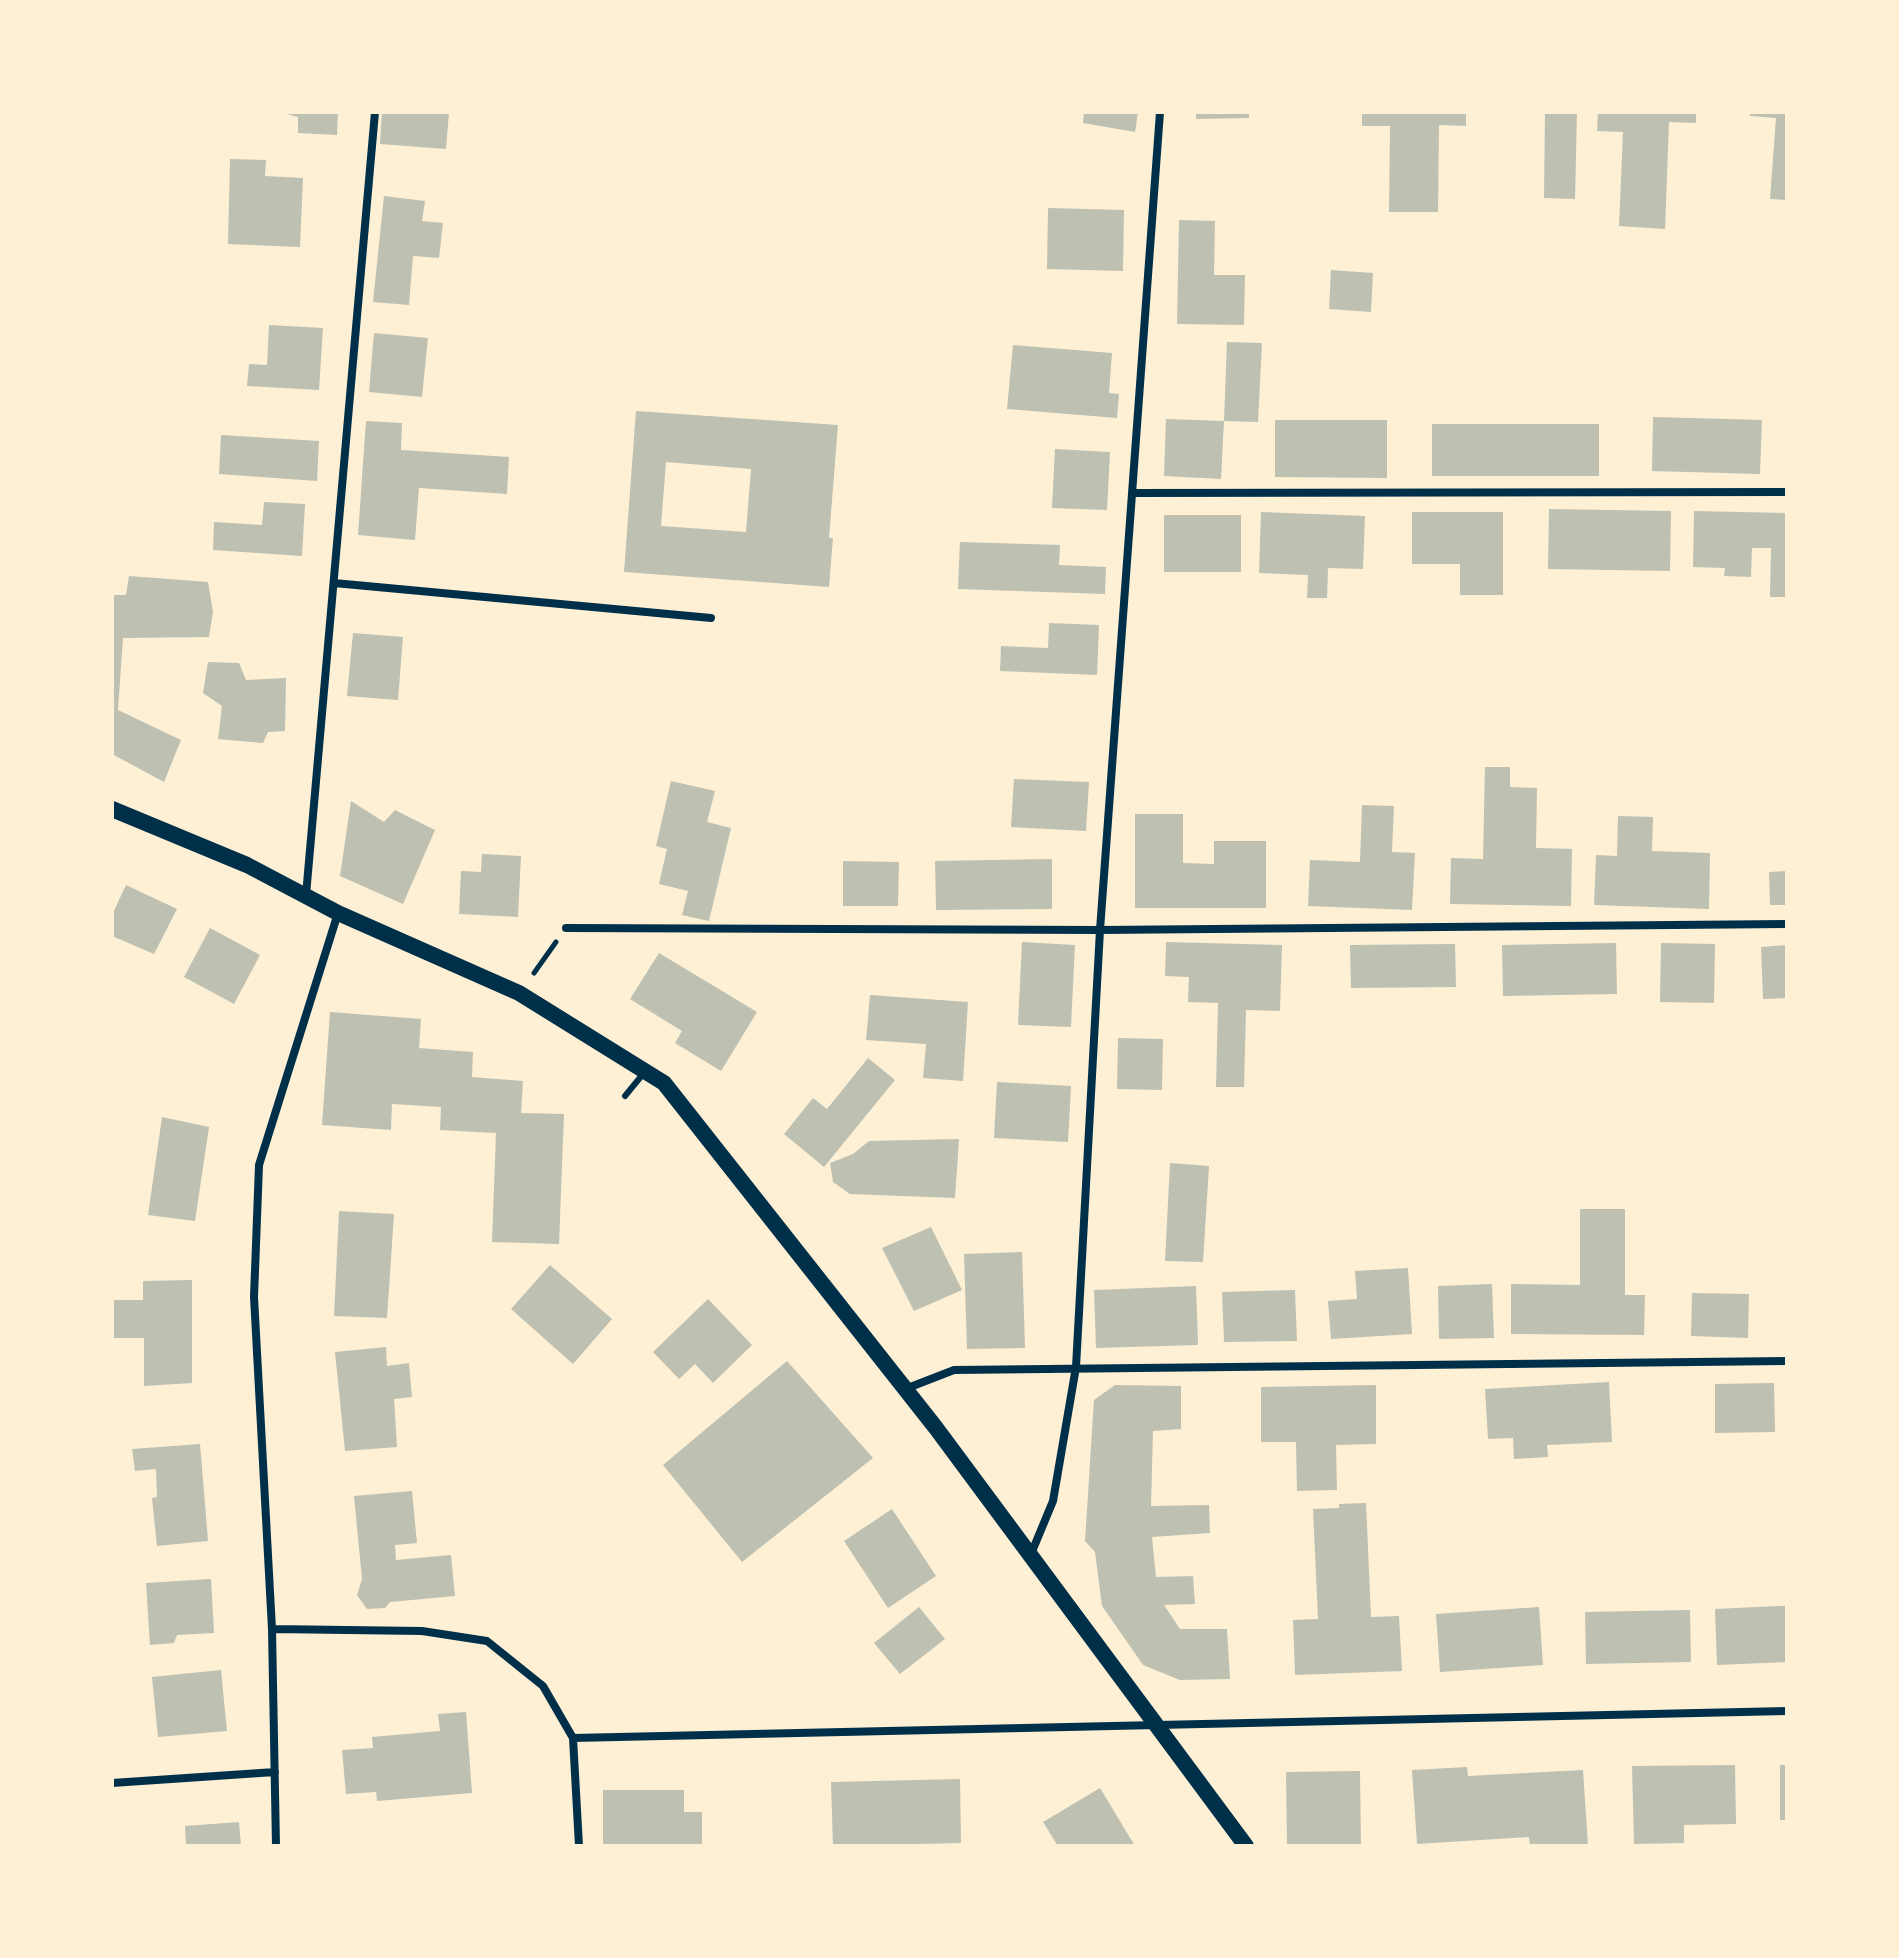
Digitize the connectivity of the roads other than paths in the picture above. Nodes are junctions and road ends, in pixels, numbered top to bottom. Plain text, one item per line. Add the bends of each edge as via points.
1 (375, 112) edge
2 (1160, 112) edge
3 (1787, 492) edge
4 (1132, 493) junction
5 (334, 583) junction
6 (711, 618) dead end
7 (112, 809) edge
8 (306, 895) junction
9 (338, 913) junction
10 (1787, 924) edge
11 (566, 928) road end
12 (1100, 930) junction
13 (645, 1071) junction
14 (625, 1096) dead end
15 (1787, 1361) edge
16 (1076, 1367) junction
17 (905, 1389) junction
18 (1031, 1554) junction
19 (272, 1629) junction
20 (1787, 1711) edge
21 (1155, 1724) junction
22 (573, 1738) junction
23 (275, 1772) junction
24 (112, 1783) edge
25 (276, 1846) edge
26 (579, 1846) edge
27 (1246, 1846) edge

1 - 5 street
2 - 4 street
3 - 4 street
4 - 12 street
5 - 6 street
5 - 8 street
7 - 8 main road
8 - 9 main road
9 - 13 main road via 519,993
9 - 19 street via 259,1165 254,1297
10 - 12 street
11 - 12 street
12 - 16 street
13 - 14 lane
13 - 17 main road via 664,1083
15 - 16 street
16 - 17 street via 954,1370
16 - 18 street via 1053,1501
17 - 18 main road
18 - 21 main road
19 - 22 street via 422,1631 487,1641 543,1686
19 - 23 street
20 - 21 street
21 - 22 street
21 - 27 main road
22 - 26 street
23 - 24 street
23 - 25 street

